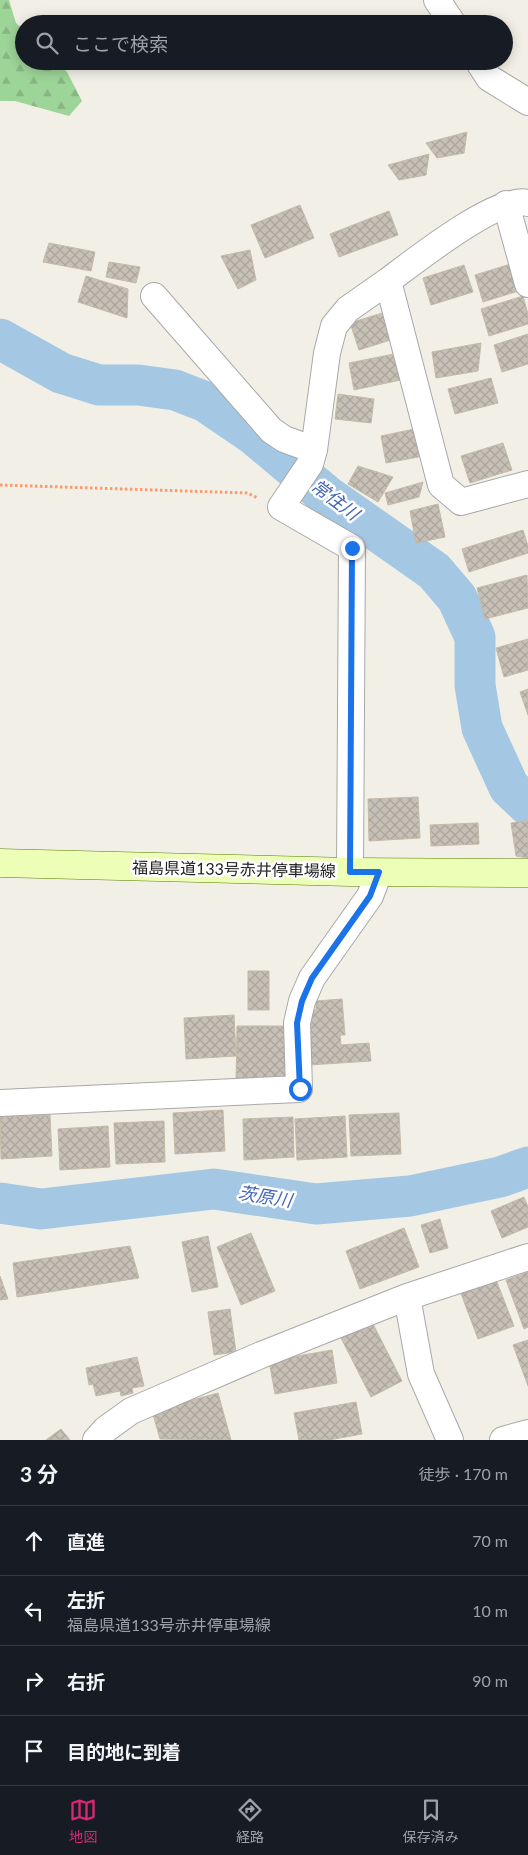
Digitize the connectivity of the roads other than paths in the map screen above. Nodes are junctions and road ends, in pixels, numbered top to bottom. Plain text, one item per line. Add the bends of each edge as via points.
1 (437, 0) edge
2 (447, 15) edge
3 (484, 70) edge
4 (528, 102) edge
5 (517, 204) edge
6 (388, 282) junction
7 (528, 284) edge
8 (154, 296) dead end
9 (312, 457) junction
10 (528, 484) edge
11 (0, 863) edge
12 (350, 872) junction
13 (379, 872) junction
14 (528, 873) edge
15 (0, 1103) edge
16 (528, 1257) edge
17 (407, 1297) junction
18 (528, 1433) edge
19 (96, 1440) edge
20 (450, 1440) edge
21 (503, 1440) edge

1 - 2 street
3 - 4 street via 489,78
5 - 6 street via 451,235
5 - 7 street
6 - 9 street via 348,309 334,326
6 - 10 street via 441,485 461,502
8 - 9 street via 271,430
9 - 12 street via 285,501 352,548
11 - 12 main road, 福島県道133号赤井停車場線
12 - 13 main road, 福島県道133号赤井停車場線
13 - 14 main road, 福島県道133号赤井停車場線
13 - 15 street via 370,896 312,978 302,1001 297,1023 300,1089
16 - 17 street
17 - 19 street via 131,1411
17 - 20 street via 421,1374
18 - 21 street

